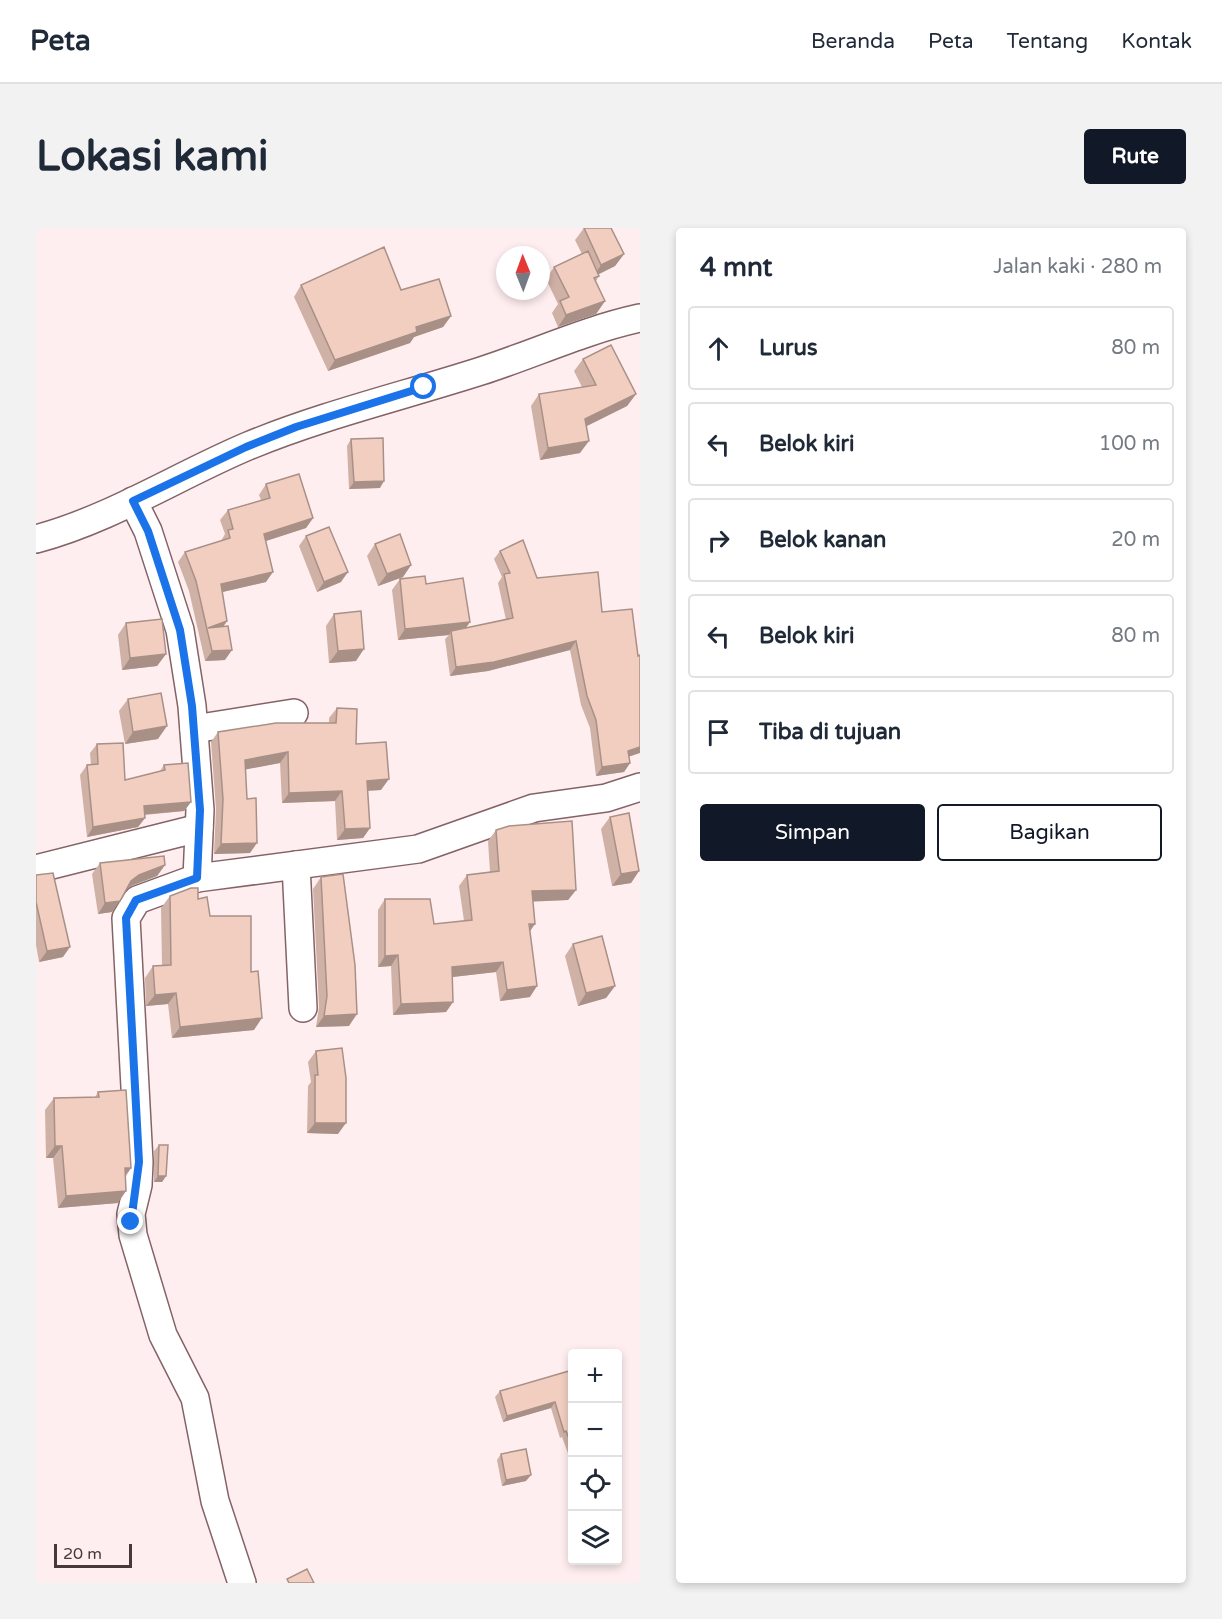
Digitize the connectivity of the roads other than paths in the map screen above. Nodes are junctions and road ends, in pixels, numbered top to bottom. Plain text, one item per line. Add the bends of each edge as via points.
1 (640, 318) edge
2 (140, 514) junction
3 (36, 539) edge
4 (294, 713) dead end
5 (194, 729) junction
6 (640, 787) edge
7 (199, 828) junction
8 (296, 865) junction
9 (36, 869) edge
10 (197, 878) junction
11 (303, 1008) dead end
12 (242, 1583) edge

1 - 2 street via 296,427 246,447
2 - 3 street via 93,520
2 - 5 street via 180,630
4 - 5 street
5 - 7 street
6 - 8 street via 606,798 534,808 418,849
7 - 9 street
7 - 10 street
8 - 10 street
8 - 11 street
10 - 12 street via 136,900 126,918 139,1162 131,1222 163,1335 195,1398 215,1501

